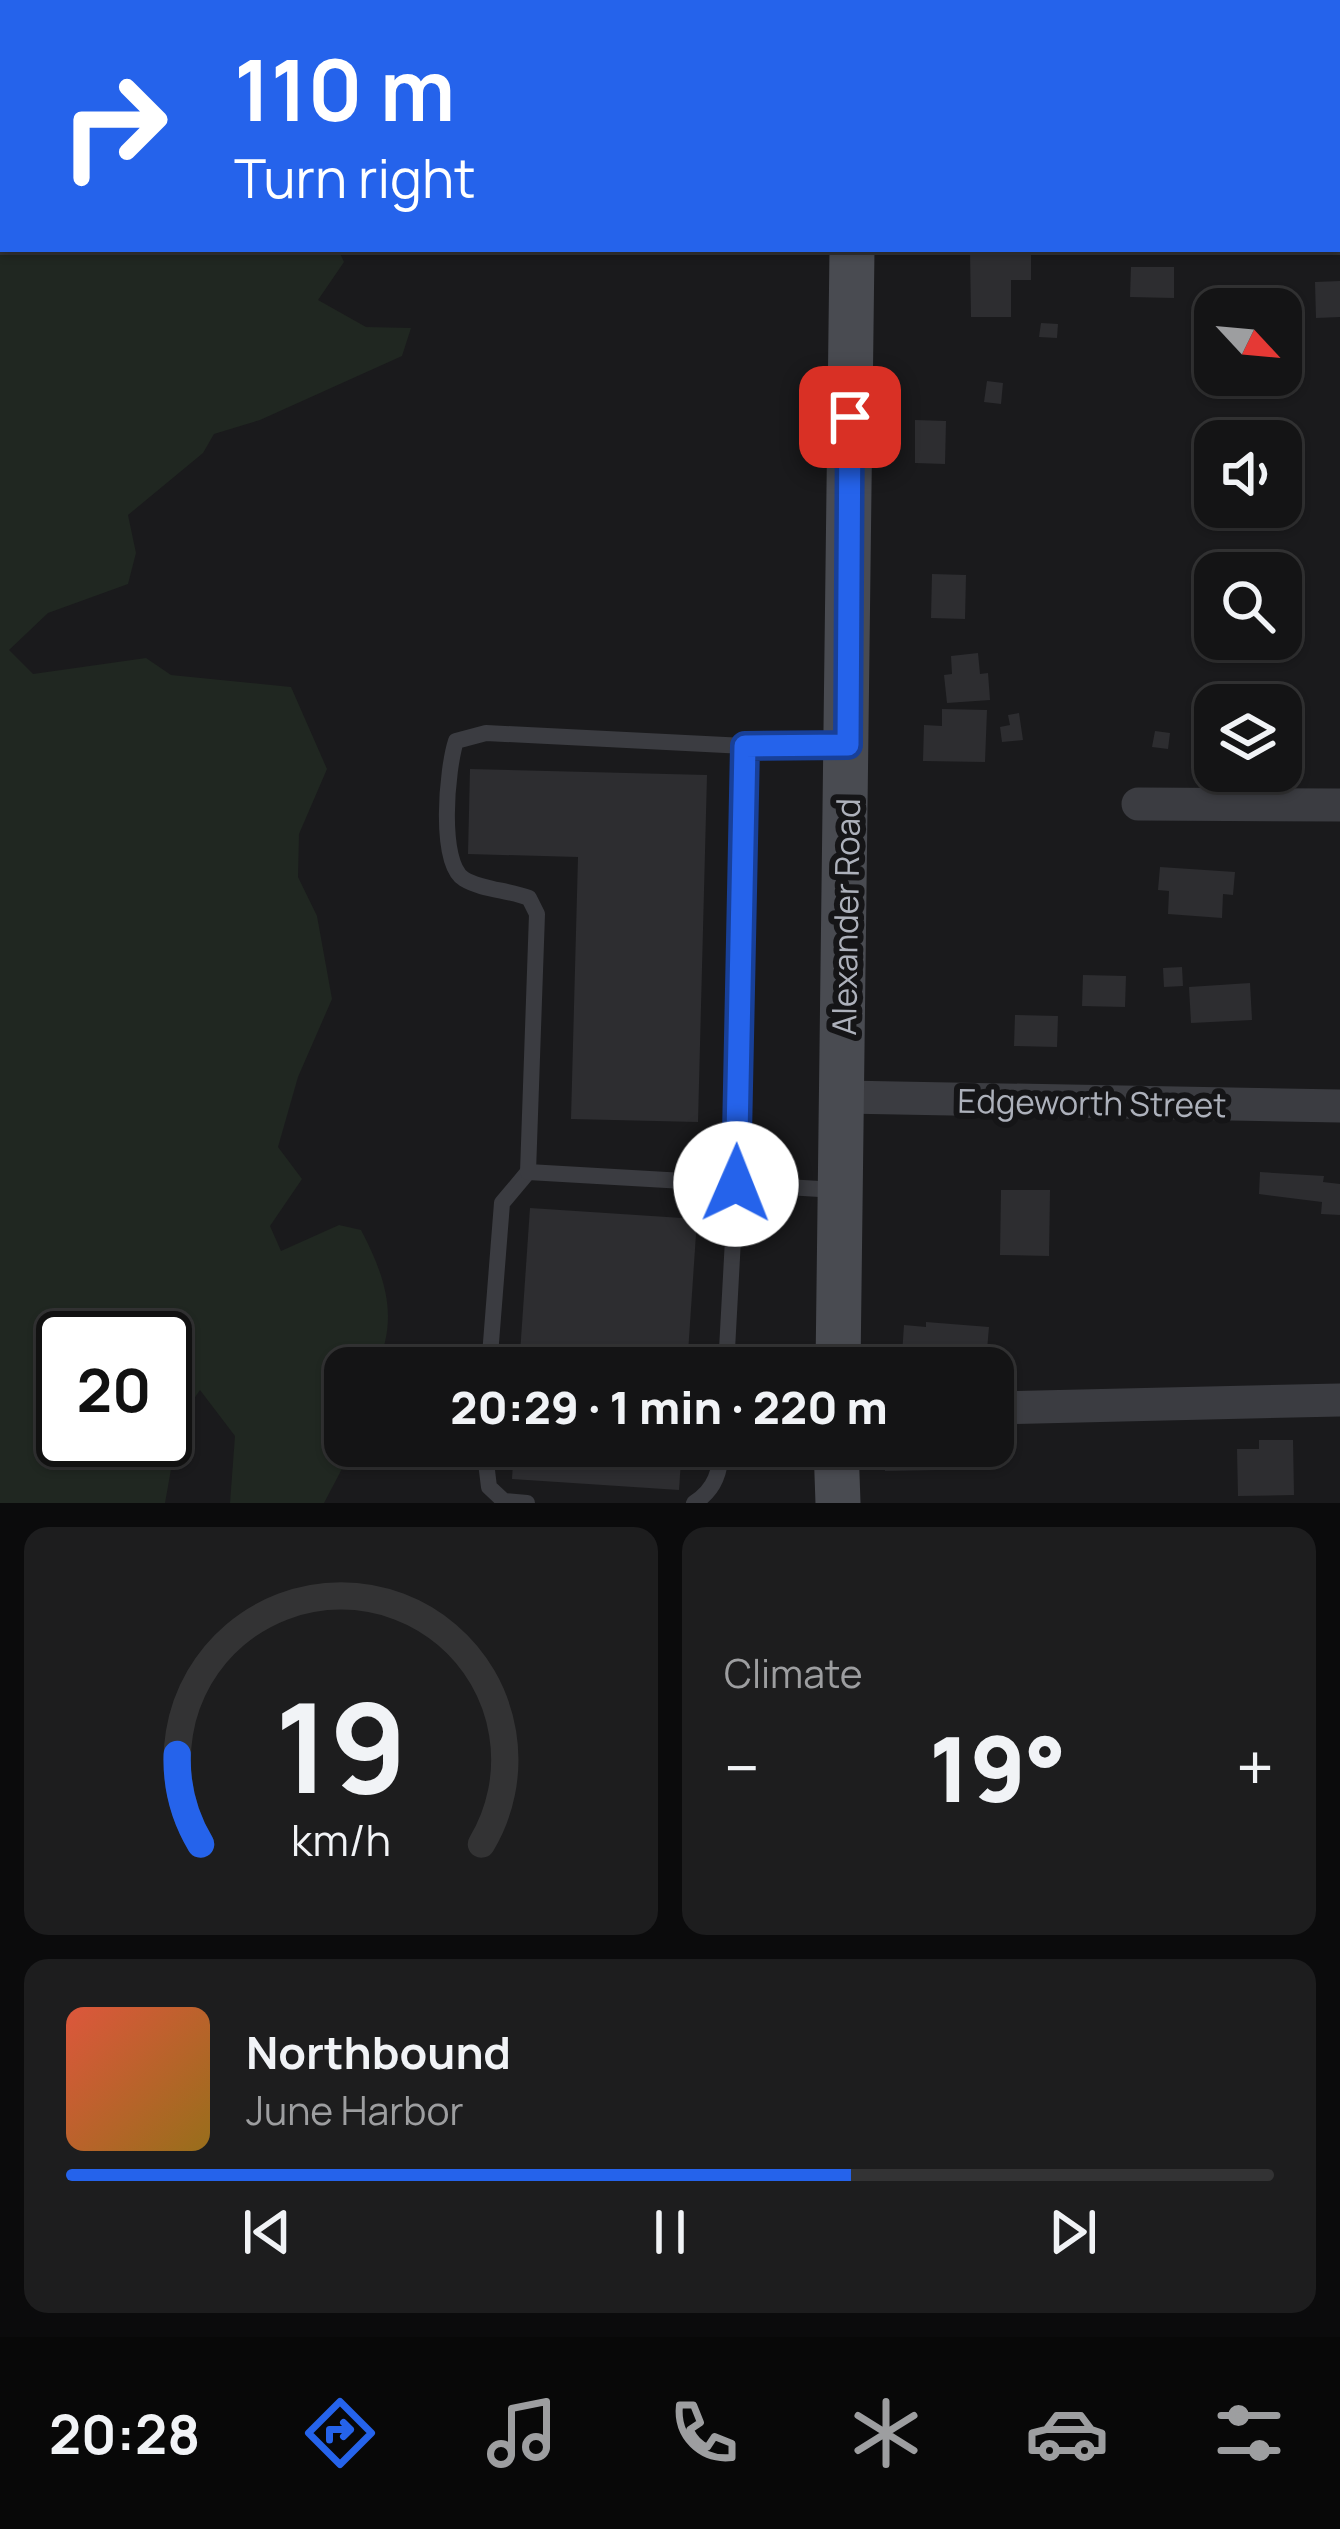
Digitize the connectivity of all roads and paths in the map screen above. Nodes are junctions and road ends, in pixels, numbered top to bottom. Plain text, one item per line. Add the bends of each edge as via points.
1 (852, 252) edge
2 (848, 745) junction
3 (745, 746) junction
4 (1138, 804) dead end
5 (1340, 805) edge
6 (844, 1096) junction
7 (1340, 1106) edge
8 (528, 1172) junction
9 (736, 1184) junction
10 (841, 1190) junction
11 (491, 1347) edge
12 (727, 1347) edge
13 (838, 1347) edge
14 (1340, 1400) edge
15 (1014, 1408) edge
16 (486, 1467) edge
17 (720, 1467) edge
18 (837, 1467) edge
19 (527, 1503) edge
20 (694, 1503) edge
21 (838, 1503) edge

1 - 2 street, Alexander Road
2 - 3 lane
2 - 6 street, Alexander Road
3 - 8 lane via 486,733 456,741 448,763 454,870 466,881 529,898 537,914
3 - 9 lane
4 - 5 street
6 - 7 street, Edgeworth Street
6 - 10 street, Alexander Road
8 - 9 lane
8 - 11 lane via 502,1203
9 - 10 lane
9 - 12 lane
10 - 13 street, Alexander Road
14 - 15 street
16 - 19 lane via 488,1487 505,1501
17 - 20 lane
18 - 21 street

